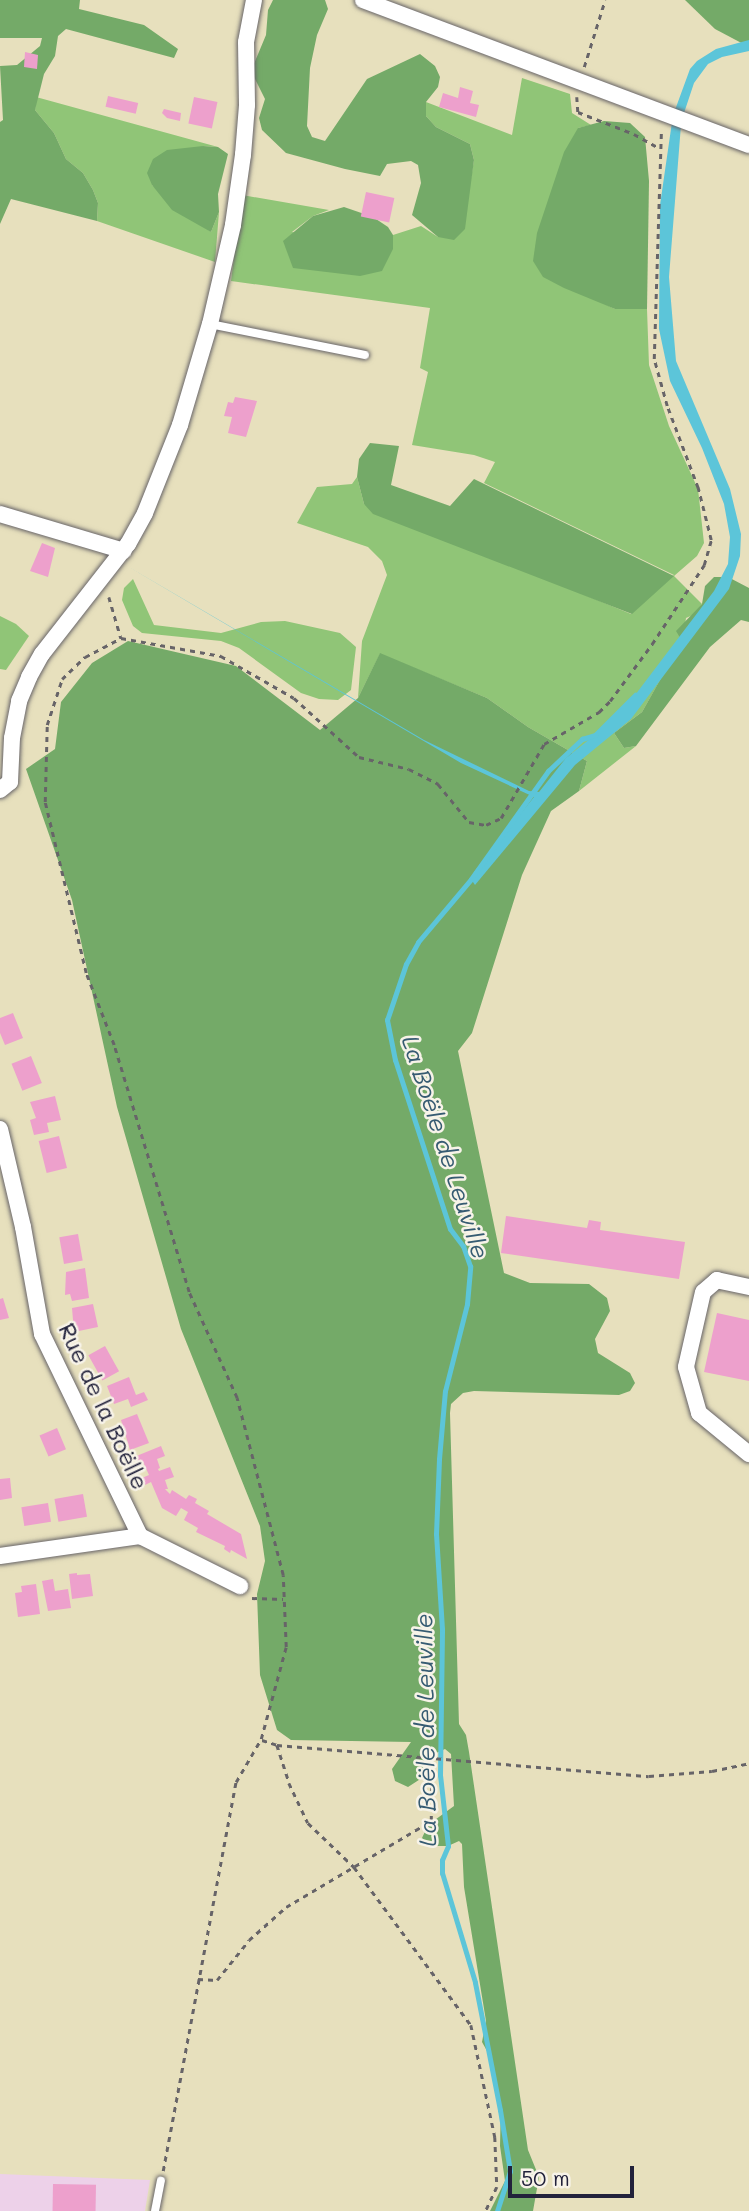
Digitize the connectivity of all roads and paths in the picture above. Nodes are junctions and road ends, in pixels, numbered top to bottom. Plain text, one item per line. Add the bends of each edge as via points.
1 (254, 0) edge
2 (363, 0) edge
3 (605, 0) edge
4 (582, 72) dead end
5 (576, 90) dead end
6 (664, 115) junction
7 (749, 145) edge
8 (658, 148) junction
9 (210, 324) junction
10 (365, 355) dead end
11 (0, 514) edge
12 (124, 551) junction
13 (95, 590) junction
14 (121, 638) junction
15 (0, 790) edge
16 (0, 1129) edge
17 (749, 1287) edge
18 (749, 1454) edge
19 (140, 1536) junction
20 (0, 1556) edge
21 (240, 1586) joint
22 (284, 1599) junction
23 (261, 1739) junction
24 (277, 1745) junction
25 (432, 1758) junction
26 (749, 1763) edge
27 (354, 1867) junction
28 (198, 1979) junction
29 (161, 2181) joint
30 (155, 2211) edge
31 (486, 2211) edge

1 - 9 street via 246,42 243,155 233,225
2 - 6 street
3 - 4 path
5 - 8 path via 578,112
6 - 7 street
6 - 8 path
8 - 14 path via 654,359 711,540 704,565 610,701 544,744 500,818 493,823 469,822 439,784 409,769 359,757 294,698 221,656
9 - 10 lane
9 - 12 street via 180,425 145,513
11 - 12 street
12 - 13 street
13 - 14 path via 109,597
13 - 15 street via 42,654 29,677 12,738 10,782
14 - 22 path via 85,657 62,679 47,725 45,802 86,973 114,1045 189,1292 237,1398 283,1575
16 - 19 street, Rue de la Boëlle via 42,1334
17 - 18 street via 717,1280 703,1292 686,1367 699,1413
19 - 20 street
19 - 21 street
21 - 22 path via 255,1601
22 - 23 path via 286,1647
23 - 24 path
23 - 28 path via 236,1782
24 - 25 path
24 - 27 path via 308,1823
25 - 26 path via 649,1776
25 - 27 path via 431,1821
27 - 28 path via 286,1907 249,1940 217,1980
27 - 31 path via 471,2025 495,2137 497,2187
28 - 29 path
29 - 30 lane

